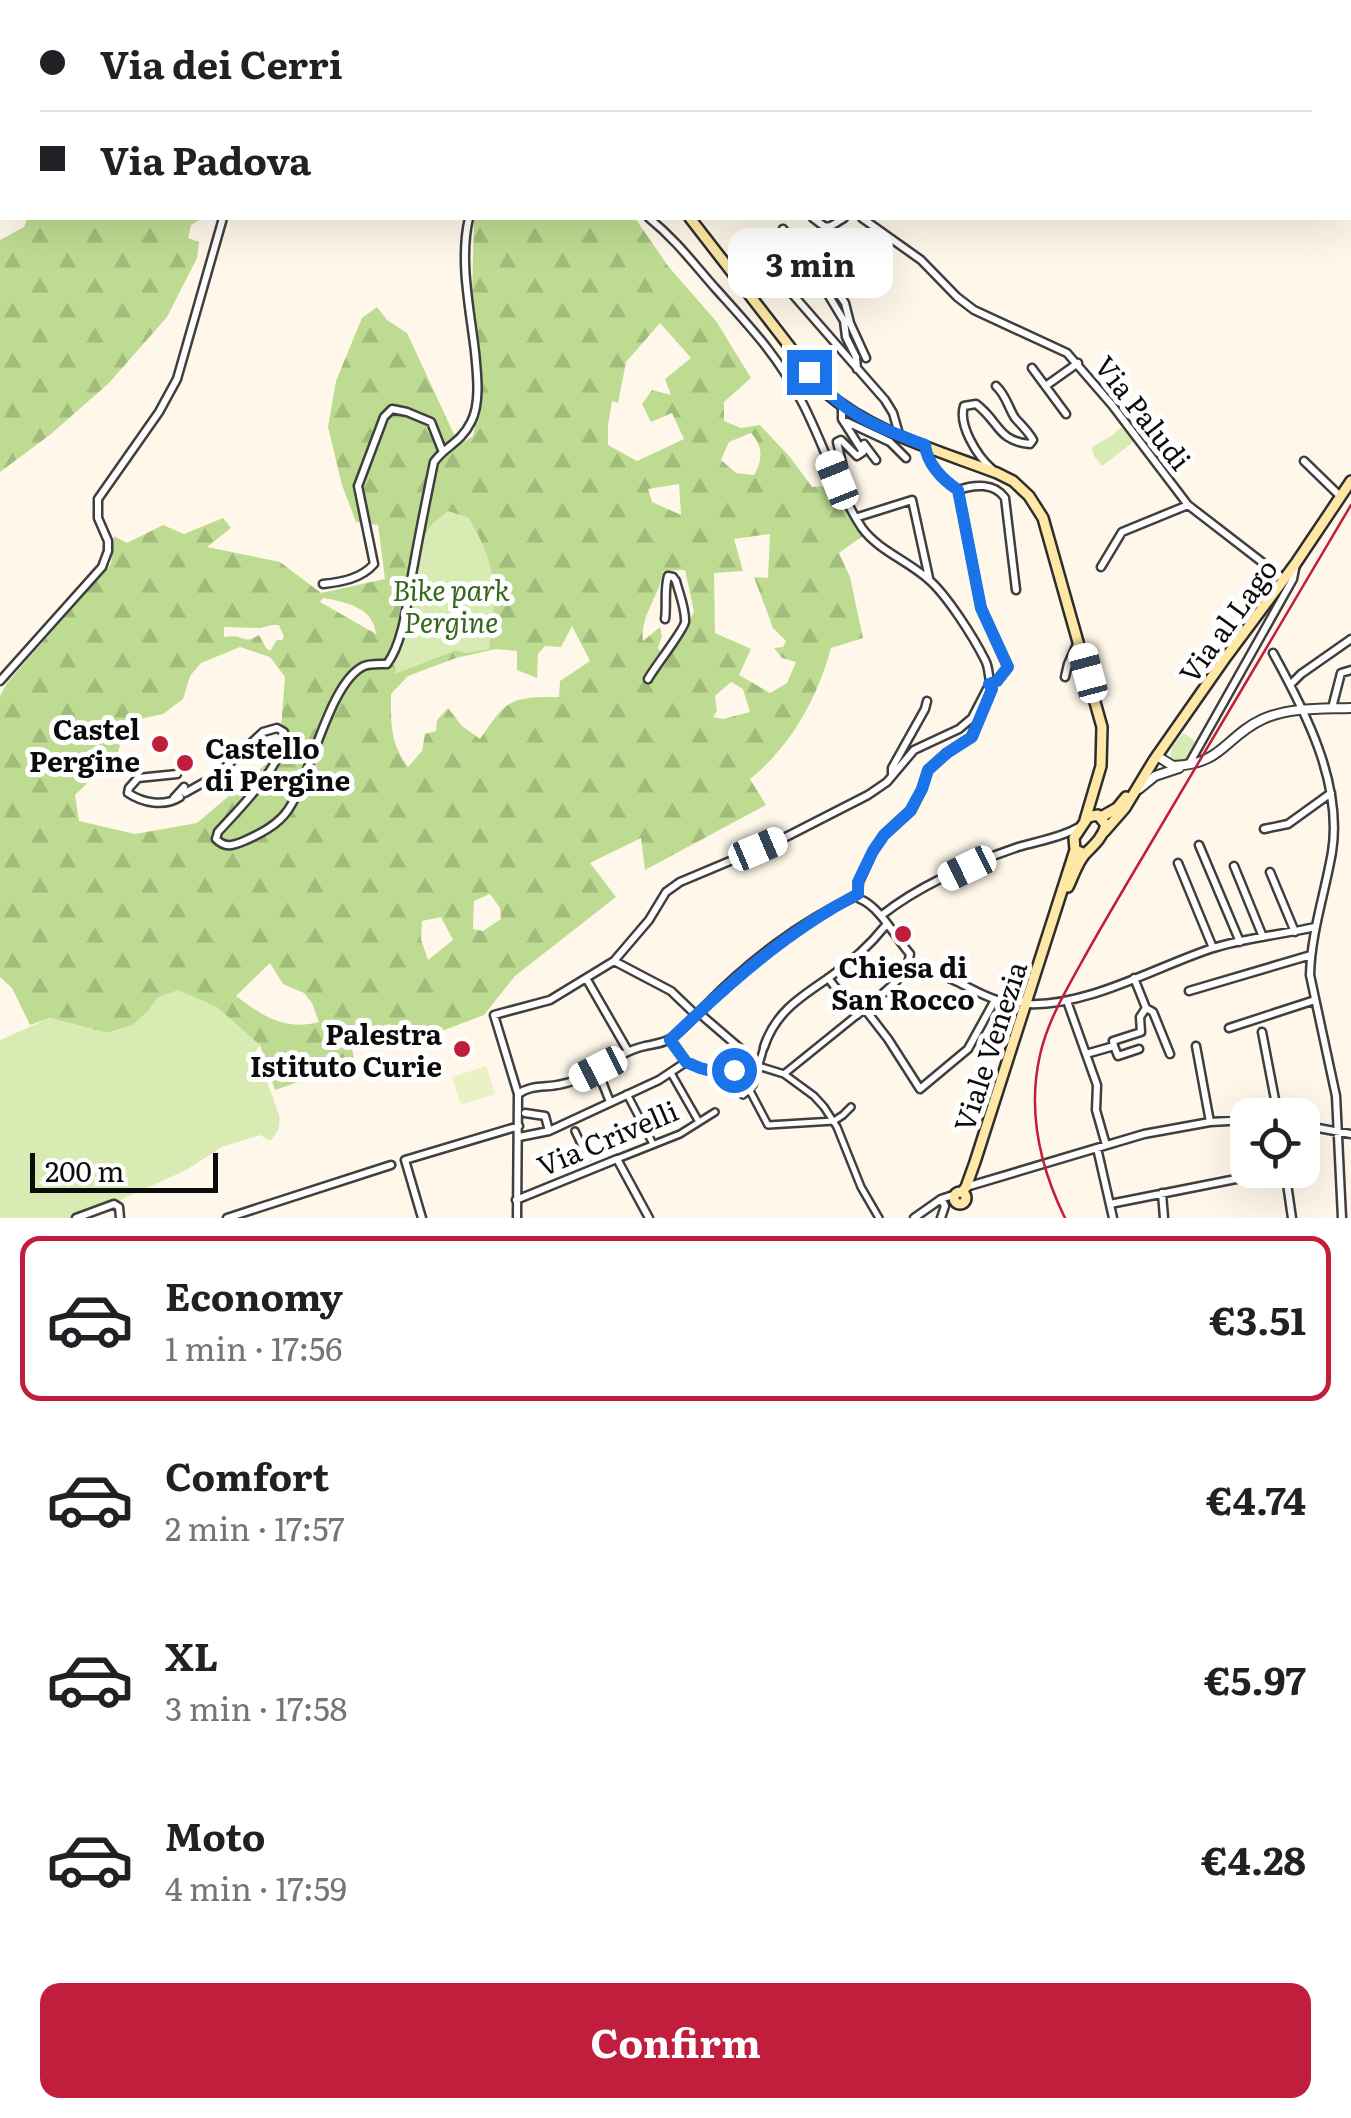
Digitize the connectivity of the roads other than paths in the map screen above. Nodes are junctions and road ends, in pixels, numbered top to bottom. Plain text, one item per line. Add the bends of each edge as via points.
1 (222, 220) edge
2 (468, 220) edge
3 (651, 220) edge
4 (692, 220) edge
5 (817, 220) edge
6 (841, 220) edge
7 (865, 220) edge
8 (832, 226) junction
9 (784, 229) dead end
10 (767, 264) dead end
11 (866, 358) dead end
12 (1078, 363) junction
13 (1032, 368) dead end
14 (858, 370) junction
15 (1047, 385) junction
16 (996, 386) dead end
17 (842, 406) junction
18 (1066, 414) dead end
19 (842, 418) junction
20 (852, 426) junction
21 (900, 436) junction
22 (925, 445) junction
23 (442, 450) junction
24 (906, 458) dead end
25 (876, 460) dead end
26 (1304, 461) dead end
27 (843, 467) dead end
28 (997, 473) junction
29 (1351, 480) edge
30 (958, 490) junction
31 (1341, 497) junction
32 (1188, 504) junction
33 (858, 517) junction
34 (1296, 563) junction
35 (1101, 567) dead end
36 (928, 579) junction
37 (1284, 579) junction
38 (323, 584) dead end
39 (1016, 590) dead end
40 (665, 619) dead end
41 (1351, 640) edge
42 (1079, 641) junction
43 (1273, 653) dead end
44 (1351, 670) edge
45 (1065, 677) dead end
46 (648, 678) dead end
47 (0, 681) edge
48 (989, 684) junction
49 (1290, 685) junction
50 (926, 701) dead end
51 (1332, 708) junction
52 (1351, 708) edge
53 (1304, 710) junction
54 (1156, 758) junction
55 (1188, 765) junction
56 (1168, 772) junction
57 (177, 774) dead end
58 (892, 775) junction
59 (1138, 784) junction
60 (1331, 793) junction
61 (1130, 798) junction
62 (1092, 800) junction
63 (1098, 816) junction
64 (1082, 823) junction
65 (1264, 830) dead end
66 (1104, 832) junction
67 (1050, 838) junction
68 (1199, 845) dead end
69 (1078, 850) junction
70 (1178, 863) dead end
71 (1234, 866) dead end
72 (1270, 872) dead end
73 (858, 897) junction
74 (879, 912) junction
75 (886, 925) junction
76 (1315, 928) junction
77 (1294, 932) junction
78 (1264, 937) junction
79 (1240, 942) junction
80 (1213, 948) junction
81 (1310, 955) junction
82 (614, 960) junction
83 (907, 968) junction
84 (586, 978) junction
85 (828, 978) junction
86 (1134, 978) junction
87 (1189, 992) dead end
88 (995, 1000) junction
89 (1316, 1000) junction
90 (1067, 1001) junction
91 (1024, 1004) junction
92 (864, 1008) junction
93 (1146, 1008) junction
94 (698, 1014) junction
95 (857, 1015) junction
96 (1229, 1028) dead end
97 (1262, 1032) dead end
98 (670, 1040) junction
99 (1114, 1046) junction
100 (1196, 1046) dead end
101 (764, 1047) joint
102 (1139, 1049) dead end
103 (628, 1051) junction
104 (1086, 1054) junction
105 (1170, 1054) dead end
106 (749, 1056) joint
107 (686, 1062) junction
108 (758, 1066) junction
109 (737, 1068) joint
110 (598, 1069) junction
111 (671, 1073) junction
112 (784, 1074) junction
113 (751, 1087) junction
114 (518, 1094) junction
115 (627, 1094) junction
116 (743, 1096) dead end
117 (1275, 1098) edge
118 (610, 1102) junction
119 (851, 1106) dead end
120 (715, 1112) dead end
121 (525, 1113) dead end
122 (1230, 1120) edge
123 (834, 1121) junction
124 (699, 1122) junction
125 (1210, 1122) junction
126 (573, 1125) junction
127 (518, 1126) junction
128 (1320, 1128) edge
129 (1338, 1130) junction
130 (550, 1131) junction
131 (1351, 1134) edge
132 (519, 1137) junction
133 (653, 1145) junction
134 (1101, 1147) junction
135 (583, 1148) tunnel mouth
136 (617, 1158) junction
137 (390, 1165) tunnel mouth
138 (1230, 1180) edge
139 (1288, 1188) edge
140 (1162, 1193) junction
141 (960, 1198) junction
142 (942, 1199) junction
143 (516, 1200) junction
144 (1110, 1204) junction
145 (76, 1218) edge
146 (120, 1218) edge
147 (227, 1218) edge
148 (422, 1218) edge
149 (517, 1218) edge
150 (648, 1218) edge
151 (879, 1218) edge
152 (914, 1218) edge
153 (942, 1218) edge
154 (1113, 1218) edge
155 (1164, 1218) edge
156 (1292, 1218) edge
157 (1342, 1218) edge

1 - 47 street via 176,379 98,499 108,541 102,567
2 - 23 street via 465,266 476,398 473,419 456,445
3 - 33 street via 674,238 780,364
4 - 17 main road, Viale Venezia
5 - 8 street
6 - 8 street
7 - 12 street, Via Paludi via 974,310 1060,348
8 - 11 street via 835,288
9 - 14 street via 844,321
10 - 14 street
12 - 15 street
12 - 32 street, Via Paludi
13 - 15 street
14 - 21 street via 885,400
15 - 18 street
16 - 28 street via 1033,440 1010,441 976,404 964,406 962,420 978,454
17 - 19 street
17 - 21 main road, Viale Venezia
19 - 20 street
19 - 27 street via 863,452 857,456 837,442
20 - 24 street via 890,442
20 - 25 street
21 - 22 main road, Viale Venezia
22 - 28 main road, Viale Venezia
22 - 30 street via 943,480
23 - 38 street via 430,422 392,409 384,417 358,486 374,564 348,581
23 - 57 street via 392,658 362,667 345,687 287,812 242,842 217,841 280,754 286,739 277,728 170,802 128,793 138,778
26 - 31 street
28 - 42 main road, Viale Venezia via 1030,496 1043,518
29 - 31 main road, Via al Lago
30 - 39 street via 990,486 1005,498
30 - 48 street via 981,608 1008,667
31 - 34 main road, Via al Lago
32 - 35 street via 1122,532
32 - 37 street, Via Paludi
33 - 36 street via 863,529
33 - 36 street via 912,500
34 - 37 main road, Via al Lago
34 - 55 street
36 - 48 street via 988,663
37 - 54 main road, Via al Lago
40 - 46 street via 668,576 676,581 685,622
41 - 49 street
42 - 45 street
42 - 62 main road, Viale Venezia via 1102,727
43 - 49 street
44 - 51 street via 1340,673
48 - 58 street via 972,718 914,750
48 - 73 street via 972,737 928,770 910,811 873,851
49 - 53 street
50 - 58 street
51 - 52 street
51 - 53 street
53 - 55 street via 1264,719 1210,759
53 - 60 street
54 - 55 street
54 - 56 street
54 - 59 main road, Via al Lago
55 - 56 street
56 - 61 street
58 - 82 street via 844,808 680,882
59 - 61 main road, Viale Venezia
59 - 63 main road via 1117,808
60 - 65 street via 1288,824
60 - 76 street via 1332,851
61 - 66 main road, Viale Venezia
62 - 63 main road
62 - 64 main road, Viale Venezia
63 - 64 main road
63 - 66 main road
64 - 67 street
64 - 69 main road, Viale Venezia via 1074,838
66 - 69 main road, Viale Venezia via 1091,851
67 - 69 street
67 - 74 street via 983,860
68 - 79 street
69 - 91 main road, Viale Venezia
70 - 80 street
71 - 78 street
72 - 77 street
73 - 74 street
73 - 94 street via 778,944
74 - 75 street
75 - 83 street via 910,954
75 - 85 street
76 - 77 street
76 - 81 street
77 - 78 street
78 - 79 street
79 - 80 street
80 - 86 street
81 - 87 street
81 - 89 street
82 - 84 street
82 - 94 street
83 - 88 street via 940,974
83 - 92 street
84 - 103 street
84 - 114 street via 550,1000 494,1016
85 - 95 street
85 - 101 street via 788,1006
86 - 90 street
86 - 93 street
88 - 91 street
88 - 92 street via 968,1049 920,1089
89 - 96 street
89 - 129 street
90 - 91 street
90 - 104 street
91 - 141 main road, Viale Venezia
92 - 95 street
93 - 99 street via 1141,1032 1112,1041
93 - 105 street
94 - 98 street
94 - 106 street
95 - 112 street
97 - 117 street
98 - 103 street
98 - 107 street
99 - 102 street via 1118,1056
99 - 104 street
100 - 125 street
101 - 108 street
103 - 110 street
104 - 134 street via 1096,1084
106 - 108 street
107 - 109 street via 728,1079
107 - 111 street
108 - 109 street
108 - 112 street
108 - 113 street
110 - 114 street
110 - 118 street
111 - 115 street
111 - 124 street
112 - 123 street
113 - 116 street
113 - 123 street via 768,1125
114 - 127 street
115 - 118 street
115 - 133 street
118 - 126 street
119 - 123 street
120 - 124 street, Via Crivelli
121 - 130 street via 545,1116
122 - 125 street
123 - 151 street
124 - 133 street, Via Crivelli
125 - 134 street
126 - 130 street
126 - 135 street
127 - 132 street
127 - 148 street via 403,1161
128 - 129 street
129 - 131 street
129 - 157 street
130 - 132 street
132 - 143 street
133 - 136 street, Via Crivelli
134 - 141 street
134 - 144 street
136 - 143 street, Via Crivelli
136 - 150 street
137 - 147 street
138 - 140 street
139 - 156 street
140 - 144 street
140 - 155 street
141 - 142 street
142 - 152 street
142 - 153 street
143 - 149 street
144 - 154 street
145 - 146 street via 114,1204

